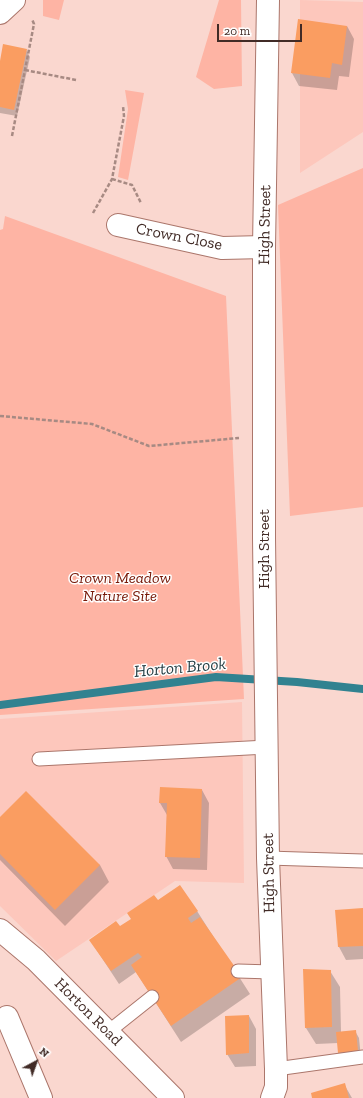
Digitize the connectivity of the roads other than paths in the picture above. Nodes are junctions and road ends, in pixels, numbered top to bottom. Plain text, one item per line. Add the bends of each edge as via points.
1 (268, 0) edge
2 (22, 6) edge
3 (0, 13) edge
4 (118, 225) dead end
5 (264, 246) junction
6 (267, 747) junction
7 (38, 759) dead end
8 (268, 858) junction
9 (363, 861) edge
10 (0, 930) edge
11 (238, 972) dead end
12 (272, 972) junction
13 (152, 997) dead end
14 (7, 1017) dead end
15 (108, 1032) junction
16 (363, 1058) edge
17 (276, 1069) junction
18 (41, 1098) edge
19 (173, 1098) edge
20 (272, 1098) edge

1 - 5 street, High Street
2 - 3 street
4 - 5 street, Crown Close via 222,248
5 - 6 street, High Street
6 - 7 lane
6 - 8 street, High Street
8 - 9 lane
8 - 12 street, High Street
10 - 15 street, Horton Road via 36,960
11 - 12 lane
12 - 17 street, High Street
13 - 15 lane
14 - 18 street
15 - 19 street, Horton Road
16 - 17 lane
17 - 20 street, High Street via 276,1087

